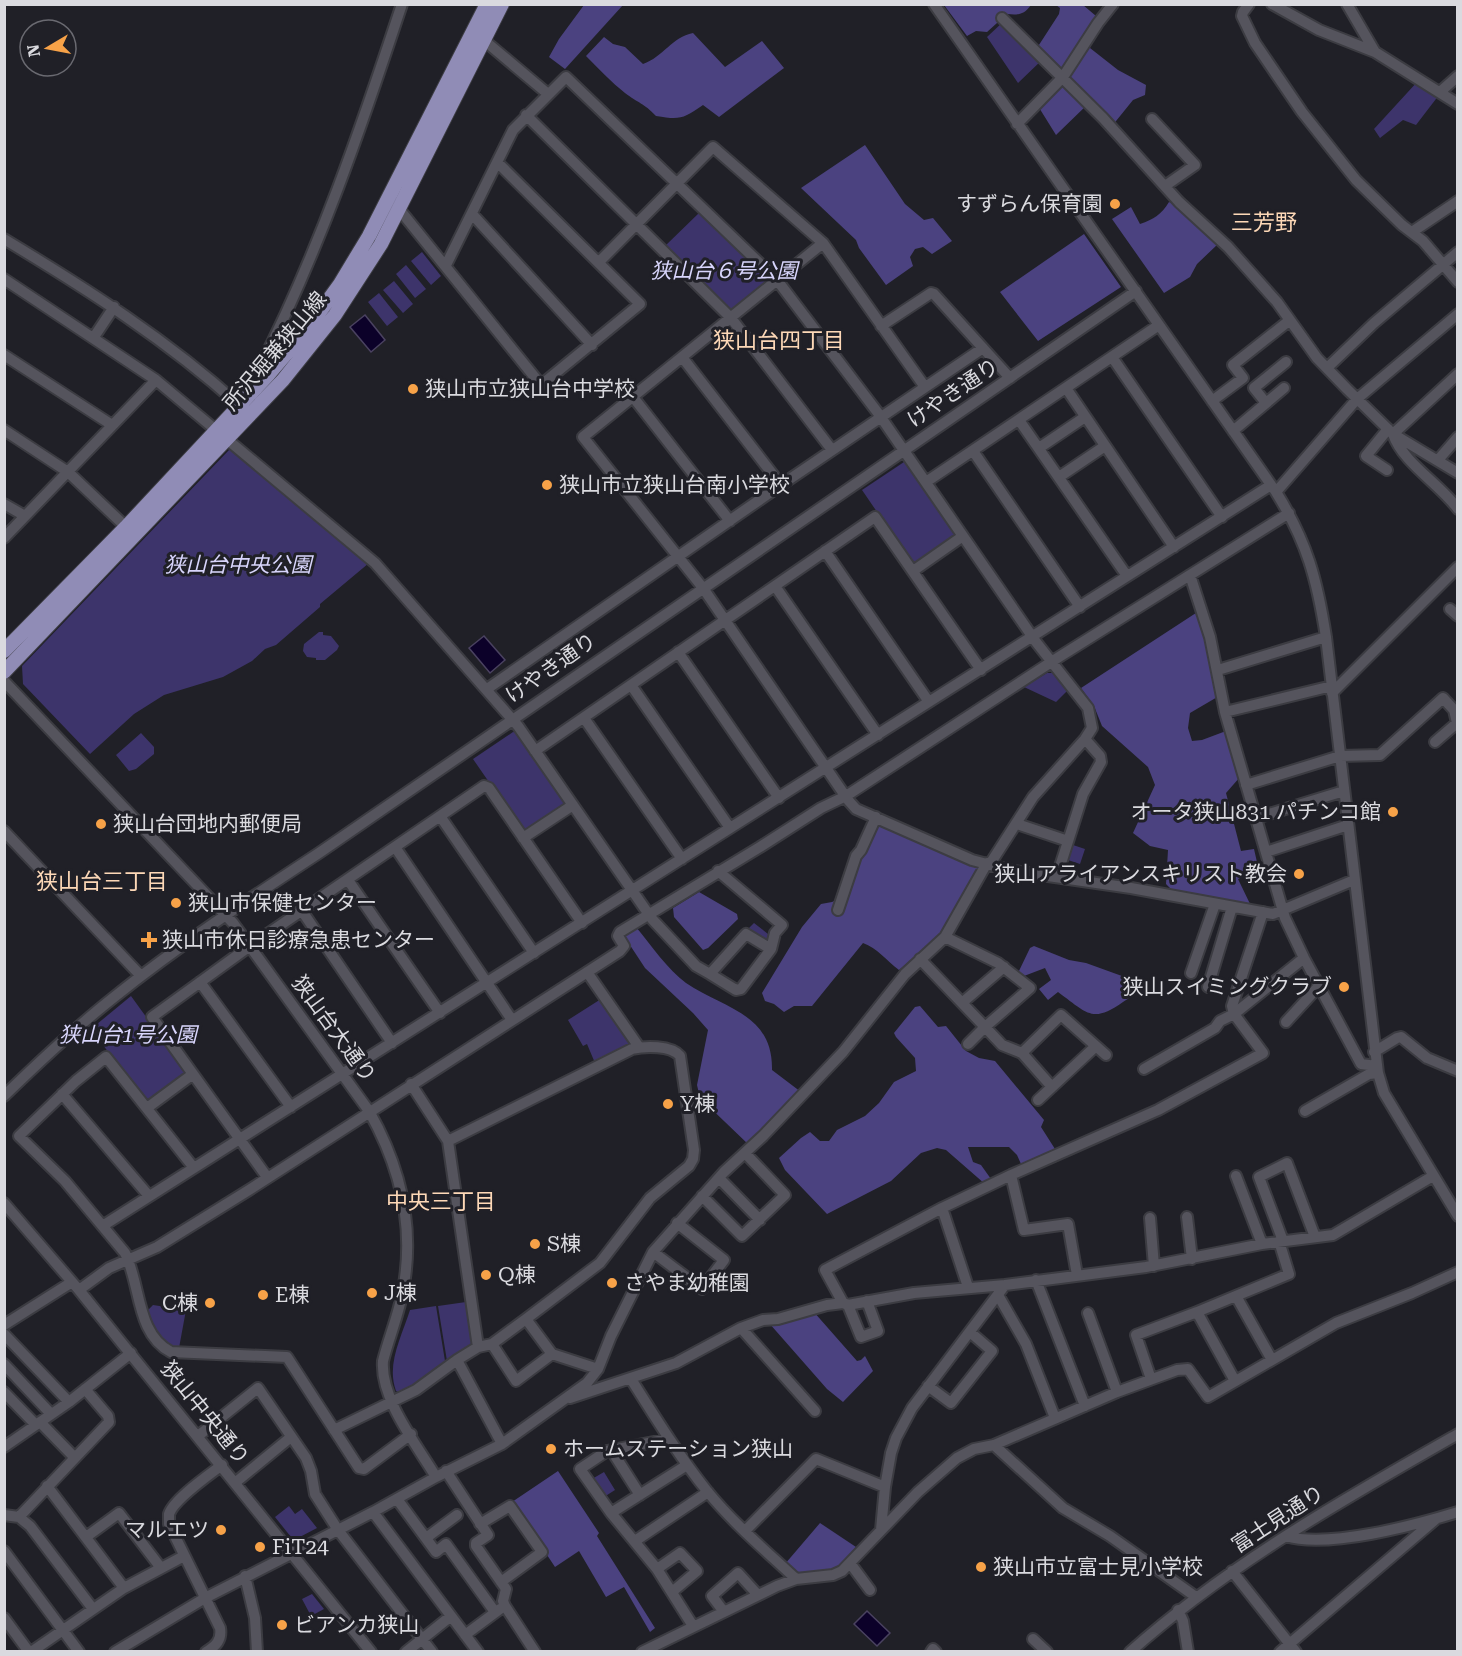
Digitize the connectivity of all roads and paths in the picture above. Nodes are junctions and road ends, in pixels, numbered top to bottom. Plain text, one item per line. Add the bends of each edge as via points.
1 (402, 4) edge
2 (487, 4) edge
3 (502, 4) edge
4 (934, 4) edge
5 (1113, 4) edge
6 (1249, 4) edge
7 (1272, 4) edge
8 (1347, 4) edge
9 (1002, 18) dead end
10 (478, 36) junction
11 (1375, 52) junction
12 (1458, 76) edge
13 (1063, 77) junction
14 (1440, 92) junction
15 (548, 94) junction
16 (1458, 104) edge
17 (526, 115) junction
18 (1152, 119) dead end
19 (1017, 124) junction
20 (498, 163) junction
21 (678, 183) junction
22 (1165, 186) junction
23 (1458, 201) edge
24 (399, 209) junction
25 (472, 214) junction
26 (636, 225) junction
27 (1412, 232) junction
28 (4, 239) edge
29 (822, 243) junction
30 (1458, 252) edge
31 (599, 262) junction
32 (1443, 264) junction
33 (446, 265) junction
34 (4, 279) edge
35 (777, 280) junction
36 (1458, 282) edge
37 (1136, 291) junction
38 (114, 307) junction
39 (1458, 314) edge
40 (731, 318) junction
41 (1290, 320) junction
42 (1159, 325) junction
43 (881, 326) junction
44 (94, 337) junction
45 (592, 345) junction
46 (983, 348) junction
47 (4, 355) edge
48 (682, 357) junction
49 (1112, 357) junction
50 (1286, 362) dead end
51 (1327, 368) junction
52 (1458, 374) edge
53 (268, 375) junction
54 (1010, 378) junction
55 (156, 380) junction
56 (926, 387) junction
57 (1066, 388) junction
58 (1284, 388) dead end
59 (633, 397) junction
60 (1357, 399) junction
61 (1212, 401) junction
62 (1266, 403) junction
63 (239, 405) junction
64 (881, 417) junction
65 (1085, 417) junction
66 (1019, 420) junction
67 (112, 425) junction
68 (4, 430) edge
69 (1233, 431) junction
70 (1391, 432) junction
71 (221, 435) junction
72 (1458, 437) edge
73 (1105, 446) junction
74 (1040, 448) junction
75 (832, 450) junction
76 (904, 450) junction
77 (973, 451) junction
78 (1438, 460) junction
79 (1388, 470) dead end
80 (68, 472) junction
81 (1458, 472) edge
82 (1059, 477) junction
83 (926, 482) junction
84 (781, 485) junction
85 (1273, 489) junction
86 (4, 504) edge
87 (1458, 509) edge
88 (1289, 513) junction
89 (25, 516) junction
90 (1222, 517) junction
91 (730, 521) junction
92 (126, 527) junction
93 (963, 536) junction
94 (4, 538) edge
95 (1174, 547) junction
96 (825, 551) junction
97 (678, 556) junction
98 (1458, 567) edge
99 (913, 571) junction
100 (1190, 575) junction
101 (1127, 576) junction
102 (775, 586) junction
103 (703, 588) junction
104 (1080, 607) junction
105 (725, 620) junction
106 (1033, 636) junction
107 (1326, 637) junction
108 (4, 651) edge
109 (678, 652) junction
110 (1051, 662) junction
111 (981, 670) junction
112 (1218, 670) junction
113 (4, 672) edge
114 (4, 681) edge
115 (631, 685) junction
116 (487, 690) junction
117 (1332, 690) junction
118 (929, 702) junction
119 (1456, 708) edge
120 (1225, 712) junction
121 (512, 718) junction
122 (584, 718) junction
123 (878, 735) junction
124 (1084, 739) junction
125 (1436, 742) dead end
126 (535, 751) junction
127 (1340, 756) junction
128 (827, 767) junction
129 (1246, 785) junction
130 (1344, 791) junction
131 (846, 796) junction
132 (779, 798) junction
133 (573, 805) junction
134 (440, 816) junction
135 (876, 817) junction
136 (1256, 818) junction
137 (1017, 824) junction
138 (1348, 825) junction
139 (730, 828) junction
140 (4, 831) edge
141 (523, 838) junction
142 (1068, 841) junction
143 (394, 848) junction
144 (1266, 852) junction
145 (682, 859) junction
146 (989, 863) junction
147 (718, 872) junction
148 (1057, 876) junction
149 (348, 880) junction
150 (1354, 880) junction
151 (632, 891) junction
152 (1215, 904) junction
153 (1232, 907) junction
154 (838, 910) dead end
155 (1282, 910) junction
156 (302, 911) junction
157 (1263, 912) junction
158 (225, 915) junction
159 (649, 915) junction
160 (582, 923) junction
161 (945, 937) junction
162 (250, 946) junction
163 (771, 949) junction
164 (534, 953) junction
165 (1304, 958) junction
166 (920, 959) junction
167 (1004, 967) junction
168 (588, 972) junction
169 (1191, 973) dead end
170 (710, 974) junction
171 (141, 976) junction
172 (200, 982) junction
173 (487, 983) junction
174 (1319, 986) junction
175 (1208, 987) dead end
176 (963, 1002) junction
177 (440, 1013) junction
178 (1234, 1014) junction
179 (512, 1020) junction
180 (1286, 1022) dead end
181 (985, 1027) junction
182 (392, 1043) junction
183 (968, 1044) dead end
184 (1096, 1046) junction
185 (639, 1047) junction
186 (1374, 1052) junction
187 (1022, 1053) junction
188 (1106, 1055) dead end
189 (1144, 1069) dead end
190 (1377, 1070) junction
191 (1458, 1071) edge
192 (193, 1074) junction
193 (343, 1074) junction
194 (411, 1084) junction
195 (1052, 1087) junction
196 (62, 1094) junction
197 (4, 1096) edge
198 (1038, 1100) dead end
199 (291, 1107) junction
200 (147, 1108) junction
201 (369, 1111) junction
202 (1305, 1111) dead end
203 (240, 1139) junction
204 (448, 1141) junction
205 (745, 1153) junction
206 (194, 1168) junction
207 (1011, 1175) junction
208 (1236, 1176) dead end
209 (1433, 1176) junction
210 (267, 1177) junction
211 (719, 1178) junction
212 (149, 1196) junction
213 (702, 1196) junction
214 (4, 1203) edge
215 (942, 1208) junction
216 (1458, 1216) edge
217 (1187, 1217) dead end
218 (1150, 1218) dead end
219 (760, 1220) junction
220 (677, 1223) junction
221 (104, 1225) junction
222 (1315, 1237) junction
223 (1281, 1241) junction
224 (1262, 1244) junction
225 (653, 1252) junction
226 (128, 1259) junction
227 (1191, 1259) junction
228 (1154, 1266) junction
229 (1458, 1272) edge
230 (1077, 1275) junction
231 (1036, 1280) junction
232 (1005, 1285) junction
233 (76, 1286) junction
234 (968, 1287) junction
235 (998, 1295) junction
236 (1236, 1296) junction
237 (867, 1301) junction
238 (846, 1304) junction
239 (1197, 1312) junction
240 (1088, 1313) dead end
241 (526, 1319) junction
242 (4, 1325) edge
243 (741, 1328) junction
244 (970, 1332) junction
245 (4, 1334) edge
246 (492, 1344) junction
247 (478, 1347) junction
248 (131, 1353) junction
249 (552, 1354) junction
250 (456, 1360) junction
251 (1272, 1360) junction
252 (4, 1364) edge
253 (598, 1369) junction
254 (631, 1379) junction
255 (1151, 1379) junction
256 (1235, 1381) junction
257 (928, 1386) junction
258 (85, 1389) junction
259 (4, 1392) edge
260 (1117, 1392) junction
261 (567, 1398) junction
262 (69, 1401) junction
263 (392, 1402) junction
264 (1085, 1406) junction
265 (815, 1411) dead end
266 (51, 1414) junction
267 (1055, 1418) junction
268 (38, 1423) junction
269 (334, 1430) junction
270 (411, 1434) junction
271 (1458, 1434) edge
272 (198, 1436) junction
273 (291, 1437) junction
274 (669, 1439) junction
275 (502, 1444) junction
276 (994, 1445) junction
277 (5, 1446) edge
278 (612, 1451) junction
279 (75, 1458) junction
280 (222, 1465) junction
281 (687, 1465) junction
282 (441, 1474) junction
283 (236, 1482) junction
284 (47, 1486) junction
285 (885, 1487) junction
286 (708, 1492) junction
287 (640, 1495) junction
288 (397, 1499) junction
289 (373, 1512) junction
290 (1458, 1512) edge
291 (611, 1513) junction
292 (4, 1515) edge
293 (457, 1515) dead end
294 (19, 1517) junction
295 (1436, 1519) junction
296 (480, 1524) junction
297 (338, 1530) junction
298 (881, 1530) junction
299 (745, 1531) junction
300 (1286, 1536) junction
301 (86, 1537) junction
302 (426, 1538) junction
303 (635, 1541) junction
304 (4, 1551) edge
305 (292, 1553) junction
306 (184, 1556) junction
307 (850, 1563) junction
308 (161, 1568) junction
309 (657, 1569) junction
310 (1232, 1571) junction
311 (245, 1576) junction
312 (796, 1579) junction
313 (501, 1582) junction
314 (124, 1588) junction
315 (870, 1590) dead end
316 (672, 1592) junction
317 (758, 1595) junction
318 (1196, 1597) junction
319 (205, 1598) junction
320 (505, 1606) junction
321 (93, 1609) junction
322 (1178, 1610) junction
323 (495, 1612) junction
324 (724, 1612) junction
325 (451, 1616) junction
326 (4, 1618) edge
327 (693, 1626) junction
328 (63, 1629) junction
329 (465, 1635) junction
330 (422, 1639) junction
331 (1033, 1640) dead end
332 (1293, 1648) edge
333 (30, 1652) edge
334 (78, 1652) edge
335 (115, 1652) edge
336 (206, 1652) edge
337 (256, 1652) edge
338 (371, 1652) edge
339 (406, 1652) edge
340 (432, 1652) edge
341 (478, 1652) edge
342 (535, 1652) edge
343 (642, 1652) edge
344 (931, 1652) edge
345 (936, 1652) edge
346 (1047, 1652) edge
347 (1130, 1652) edge
348 (1188, 1652) edge
349 (1280, 1652) edge

1 - 53 street via 326,220 260,367
2 - 10 main road, 所沢堀兼狭山線
3 - 10 main road, 所沢堀兼狭山線
4 - 19 street
5 - 13 street
6 - 27 street via 1242,16 1255,43 1302,112 1356,180
7 - 11 street via 1319,30
8 - 11 street
9 - 13 street
10 - 15 street
10 - 24 main road, 所沢堀兼狭山線
10 - 53 main road, 所沢堀兼狭山線 via 352,264 308,328
11 - 14 street
12 - 14 street
13 - 19 street
13 - 22 street
14 - 16 street
15 - 17 street
15 - 21 street via 566,77
17 - 20 street via 513,130
17 - 26 street
18 - 22 street via 1195,165
19 - 37 street
20 - 25 street
20 - 31 street
21 - 26 street
21 - 29 street via 713,147
21 - 35 street
22 - 41 street via 1228,247
23 - 27 street
24 - 33 street
24 - 71 main road, 所沢堀兼狭山線 via 361,278 335,315 283,380
25 - 33 street
25 - 45 street
26 - 31 street
26 - 40 street
27 - 32 street
28 - 38 street
29 - 35 street
29 - 43 street
30 - 32 street
31 - 45 street via 640,304
32 - 36 street
32 - 51 street
33 - 45 street via 541,385
34 - 44 street
35 - 40 street
35 - 64 street
37 - 42 street
37 - 54 street, けやき通り
38 - 44 street
38 - 63 street
39 - 60 street
40 - 48 street
40 - 75 street
41 - 51 street
41 - 61 street via 1233,365 1243,378
42 - 49 street
42 - 61 street
43 - 46 street via 931,293
43 - 56 street
44 - 55 street
46 - 54 street
46 - 56 street
47 - 67 street
48 - 59 street
48 - 84 street
49 - 57 street
49 - 90 street
50 - 62 street via 1254,388
51 - 60 street
52 - 70 street
53 - 63 main road, 所沢堀兼狭山線
54 - 76 street, けやき通り
55 - 67 street
55 - 71 street
56 - 64 street
57 - 65 street
57 - 66 street
58 - 62 street
59 - 91 street
59 - 97 street via 583,437
60 - 70 street
60 - 85 street
61 - 69 street
62 - 69 street
63 - 71 main road, 所沢堀兼狭山線
64 - 75 street
64 - 76 street
65 - 73 street
65 - 74 street
66 - 74 street
66 - 77 street
67 - 80 street
68 - 80 street
69 - 85 street
70 - 78 street
70 - 79 street via 1366,456
70 - 87 street via 1404,452
71 - 92 main road, 所沢堀兼狭山線
71 - 113 main road, 所沢堀兼狭山線
71 - 116 street via 375,563
72 - 78 street
73 - 82 street
73 - 95 street
74 - 82 street
75 - 84 street
76 - 83 street
76 - 103 street, けやき通り
77 - 83 street
77 - 104 street
78 - 81 street
80 - 89 street
80 - 92 street
82 - 101 street
83 - 93 street
84 - 91 street
85 - 88 street
85 - 90 street
86 - 89 street
88 - 100 street
88 - 107 street via 1313,570
89 - 94 street
90 - 95 street
91 - 97 street
92 - 108 main road, 所沢堀兼狭山線
93 - 99 street
93 - 106 street
95 - 101 street
96 - 99 street via 875,517
96 - 102 street
96 - 118 street
97 - 103 street
97 - 116 street
98 - 117 street
99 - 111 street
100 - 110 street
100 - 112 street
101 - 104 street
102 - 105 street
102 - 123 street
103 - 105 street
103 - 121 street, けやき通り
104 - 106 street
105 - 109 street
105 - 128 street
106 - 110 street
106 - 111 street
107 - 112 street
107 - 117 street
109 - 115 street
109 - 132 street
110 - 124 street via 1088,708 1092,728
110 - 131 street
111 - 118 street
112 - 120 street
114 - 158 street, 狭山台大通り
115 - 122 street
115 - 139 street
116 - 121 street
117 - 120 street
117 - 127 street
118 - 123 street
119 - 125 street via 1457,723
119 - 127 street via 1443,698 1380,755
120 - 129 street
121 - 126 street
121 - 158 street, けやき通り
122 - 126 street
122 - 145 street
123 - 128 street
124 - 137 street via 1033,797
124 - 142 street via 1101,762 1083,794
126 - 133 street
127 - 129 street
127 - 130 street
128 - 131 street
128 - 132 street
129 - 136 street
130 - 136 street
130 - 138 street
131 - 135 street via 856,809
131 - 147 street
132 - 139 street
133 - 141 street
133 - 151 street
134 - 141 street via 486,786
134 - 143 street
134 - 164 street
135 - 146 street via 972,860
135 - 154 street via 856,856
136 - 144 street
137 - 142 street
137 - 146 street
138 - 144 street
138 - 150 street
139 - 145 street
140 - 171 street
141 - 160 street
142 - 148 street
143 - 149 street
143 - 173 street
144 - 155 street
145 - 151 street
146 - 148 street via 1012,871
146 - 161 street
147 - 159 street
147 - 163 street via 782,925 775,933
148 - 152 street
149 - 156 street
149 - 177 street
150 - 155 street
150 - 186 street
151 - 159 street
151 - 160 street
152 - 153 street
152 - 169 street
153 - 157 street
153 - 175 street
155 - 157 street via 1273,914
155 - 165 street
156 - 162 street
156 - 182 street
157 - 178 street via 1232,1006
158 - 162 street, 狭山台大通り
158 - 171 street, けやき通り
159 - 168 street via 619,933 623,948
159 - 170 street via 696,966
160 - 164 street
161 - 166 street
161 - 167 street
162 - 172 street
162 - 193 street, 狭山台大通り
163 - 170 street via 746,934
163 - 170 street via 741,989 736,990
164 - 173 street
165 - 174 street
165 - 178 street
166 - 176 street
166 - 205 street via 843,1052
167 - 176 street
167 - 181 street via 1030,988
168 - 179 street
168 - 185 street
171 - 197 street, けやき通り
172 - 192 street via 152,1017
172 - 199 street
173 - 177 street
173 - 179 street
174 - 180 street
174 - 190 street via 1361,1064
176 - 181 street
177 - 182 street
178 - 189 street
178 - 207 street via 1263,1053 1158,1110
179 - 194 street
181 - 183 street
181 - 187 street via 1002,1045
182 - 193 street
184 - 187 street via 1060,1015
184 - 188 street
184 - 195 street
185 - 204 street
185 - 241 street via 673,1050 680,1056 693,1159 682,1174 650,1198 600,1263
186 - 190 street
186 - 191 street via 1401,1037 1427,1058
187 - 195 street
190 - 202 street
190 - 209 street via 1384,1093
192 - 200 street
192 - 203 street
193 - 199 street
193 - 201 street, 狭山台大通り
194 - 201 street
194 - 204 street
195 - 198 street
196 - 200 street via 106,1057
196 - 212 street
196 - 221 street via 19,1136
199 - 203 street
200 - 206 street
201 - 210 street
201 - 263 street, 狭山台大通り via 393,1160 408,1239 404,1289 383,1361 384,1380
203 - 206 street
203 - 210 street
204 - 247 street
205 - 211 street
205 - 219 street via 784,1195
206 - 212 street
207 - 215 street
207 - 230 street via 1024,1230 1068,1224
208 - 224 street
209 - 216 street
209 - 222 street via 1333,1235
210 - 226 street via 157,1247
211 - 213 street
211 - 219 street
212 - 221 street
213 - 219 street via 742,1236
213 - 220 street
214 - 233 street, 狭山中央通り
215 - 234 street
215 - 238 street via 825,1270
217 - 227 street
218 - 228 street
220 - 225 street
220 - 225 street via 724,1260 702,1289
221 - 226 street
222 - 223 street
222 - 223 street via 1287,1163 1259,1177
223 - 224 street
223 - 236 street via 1289,1274
224 - 227 street
225 - 253 street via 610,1336
226 - 233 street
226 - 269 street via 145,1321 164,1348 171,1352 287,1357
227 - 228 street
228 - 230 street
229 - 251 street via 1336,1323
230 - 231 street
231 - 232 street
231 - 264 street
232 - 234 street
232 - 235 street
233 - 242 street
233 - 248 street, 狭山中央通り
234 - 237 street
235 - 244 street
235 - 267 street via 1026,1344
236 - 239 street
236 - 251 street
237 - 238 street
237 - 238 street via 878,1331 861,1337
238 - 243 street via 814,1308
239 - 255 street via 1136,1335
239 - 256 street
240 - 260 street
241 - 246 street
241 - 249 street
243 - 254 street via 675,1363
243 - 265 street
244 - 257 street
244 - 257 street via 992,1351 951,1403
245 - 262 street
246 - 247 street
246 - 249 street via 516,1380
247 - 250 street
248 - 258 street
248 - 272 street, 狭山中央通り
249 - 253 street
250 - 263 street via 416,1390
250 - 275 street
251 - 256 street
252 - 266 street
253 - 261 street
254 - 261 street
254 - 274 street
255 - 256 street via 1188,1369 1208,1397
255 - 260 street
257 - 285 street via 896,1437
258 - 262 street
258 - 279 street via 109,1419
259 - 268 street
260 - 264 street
261 - 275 street
262 - 266 street
263 - 269 street
263 - 270 street, 狭山台大通り
264 - 267 street
266 - 268 street
267 - 276 street
268 - 277 street
268 - 279 street
269 - 270 street via 359,1468 364,1469
270 - 282 street, 狭山台大通り
271 - 300 street, 富士見通り
272 - 273 street via 258,1388
272 - 280 street, 狭山中央通り
273 - 283 street
273 - 297 street via 306,1458 315,1494
274 - 278 street
274 - 281 street
275 - 282 street
276 - 298 street via 957,1458
276 - 318 street via 1063,1508
278 - 287 street
278 - 291 street via 580,1469
279 - 284 street
280 - 283 street, 狭山中央通り
280 - 306 street via 169,1514 169,1524
281 - 286 street
281 - 287 street
282 - 288 street
282 - 296 street, 狭山台大通り
283 - 305 street, 狭山中央通り
284 - 294 street
284 - 301 street
285 - 298 street
285 - 299 street via 816,1459
286 - 299 street
286 - 303 street
287 - 291 street
288 - 289 street
288 - 302 street
289 - 297 street
289 - 325 street
290 - 295 street
291 - 303 street
292 - 294 street
293 - 302 street
294 - 321 street
295 - 300 street via 1373,1534 1299,1539
295 - 332 street
296 - 313 street via 488,1535 476,1546
296 - 313 street via 510,1506 542,1552
297 - 305 street
297 - 330 street
298 - 307 street
299 - 312 street
300 - 310 street, 富士見通り
301 - 308 street via 119,1513
301 - 314 street
302 - 323 street via 436,1552 446,1544
303 - 309 street
304 - 328 street
305 - 311 street
305 - 338 street, 狭山中央通り
306 - 308 street
306 - 319 street
307 - 312 street via 832,1575
307 - 315 street
308 - 314 street
309 - 316 street
309 - 316 street via 680,1553 697,1571
310 - 318 street, 富士見通り
310 - 332 street
311 - 319 street
311 - 337 street via 255,1618
312 - 317 street
313 - 320 street via 506,1589
314 - 321 street
316 - 327 street
317 - 324 street
317 - 324 street via 738,1573 712,1596
318 - 322 street, 富士見通り
319 - 335 street
319 - 336 street via 220,1632 217,1643
320 - 323 street
320 - 342 street
321 - 328 street
322 - 347 street, 富士見通り
322 - 348 street via 1184,1621
323 - 329 street
324 - 327 street
325 - 329 street
325 - 330 street
326 - 333 street
327 - 343 street
328 - 333 street
328 - 334 street
329 - 341 street
330 - 339 street
330 - 340 street
331 - 346 street
332 - 349 street
344 - 345 street

